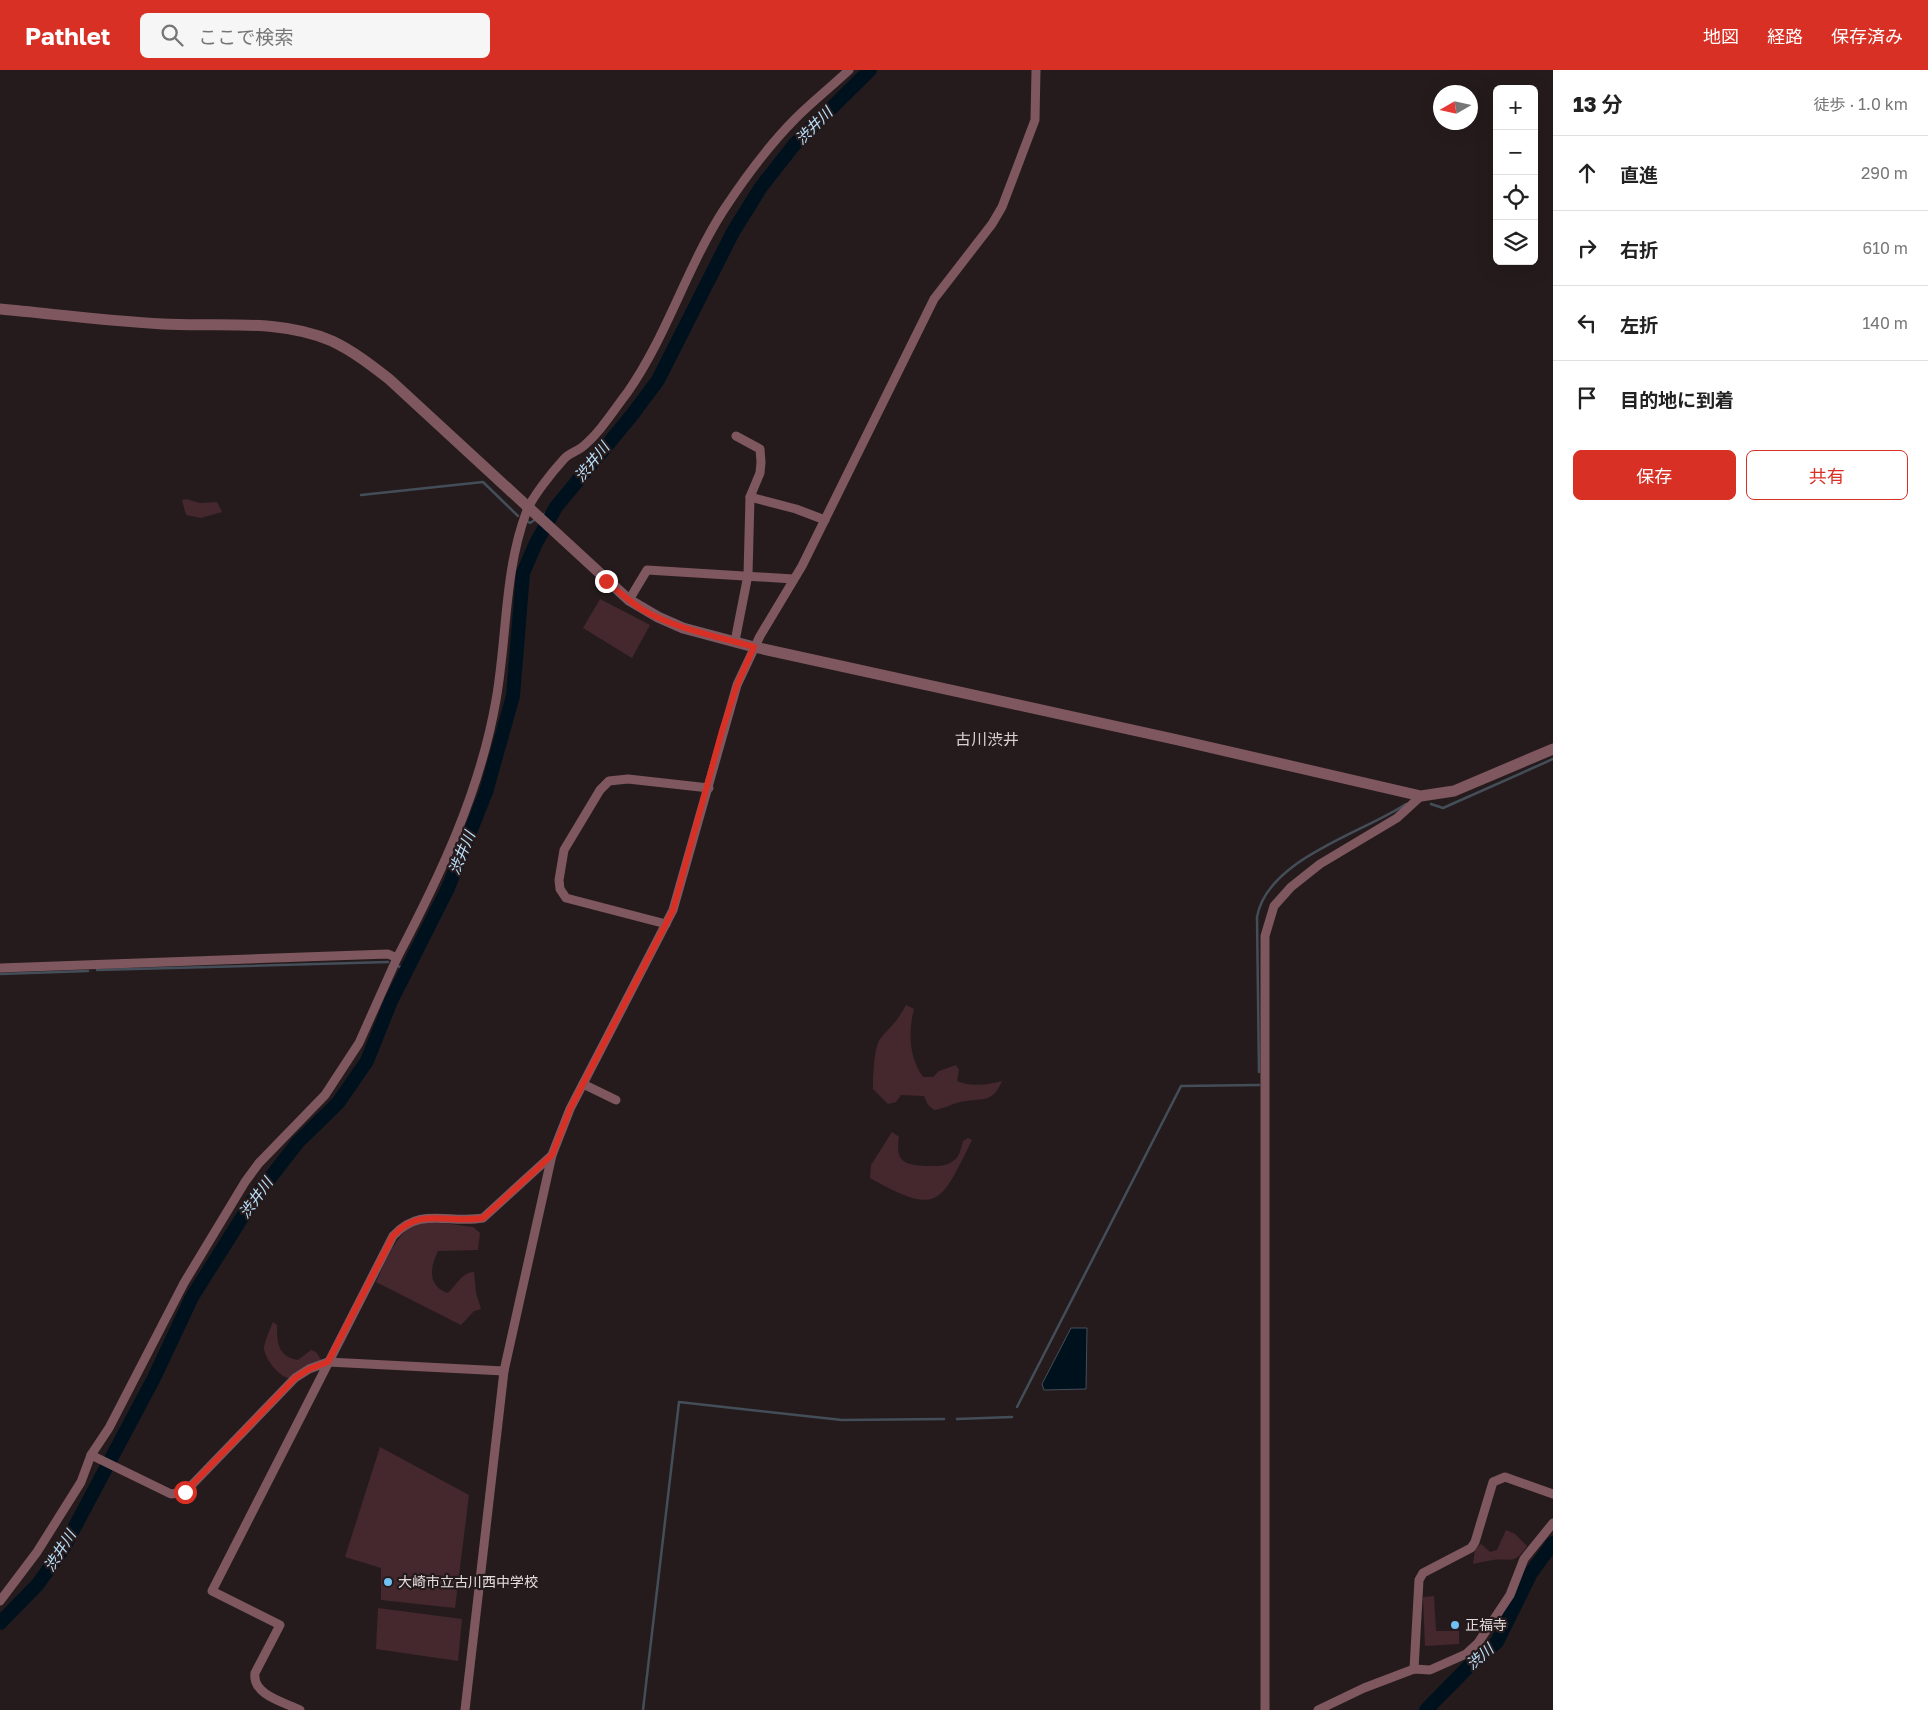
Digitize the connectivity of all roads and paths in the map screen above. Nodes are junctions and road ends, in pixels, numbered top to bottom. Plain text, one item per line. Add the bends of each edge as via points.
1 (849, 70) edge
2 (1036, 70) edge
3 (0, 309) edge
4 (736, 436) dead end
5 (750, 497) junction
6 (529, 510) junction
7 (825, 520) junction
8 (748, 577) junction
9 (793, 579) junction
10 (629, 600) junction
11 (735, 641) junction
12 (754, 647) junction
13 (1553, 749) edge
14 (708, 788) junction
15 (1422, 796) junction
16 (666, 924) junction
17 (397, 958) junction
18 (0, 968) edge
19 (583, 1084) junction
20 (616, 1100) dead end
21 (552, 1155) junction
22 (328, 1362) junction
23 (504, 1371) junction
24 (94, 1456) junction
25 (1553, 1494) edge
26 (1553, 1523) edge
27 (0, 1601) edge
28 (1414, 1669) junction
29 (300, 1710) edge
30 (465, 1710) edge
31 (1265, 1710) edge
32 (1318, 1710) edge

1 - 6 street via 796,118 759,160 700,251 661,336 638,377 607,421 581,447 565,456
2 - 7 street via 1035,120 1002,207 934,299
3 - 6 street via 163,324 274,326 318,336 360,356 389,379
4 - 5 street via 760,449 760,473
5 - 7 street
5 - 8 street
6 - 10 street
6 - 17 street via 520,530 496,700 479,776 431,891
7 - 9 street
8 - 9 street
8 - 10 street via 647,570
8 - 11 street
9 - 12 street
10 - 11 street via 682,628
11 - 12 street
12 - 14 street via 737,685
12 - 15 street
13 - 15 street via 1454,791
14 - 16 street via 681,887
14 - 16 street via 628,779 609,781 600,790 564,850 559,880 566,898
15 - 31 street via 1397,818 1320,864 1291,887 1274,906 1265,936
16 - 19 street
17 - 18 street via 388,954
17 - 24 street via 359,1043 325,1094 259,1163 196,1262
19 - 20 street
19 - 21 street
21 - 22 street via 483,1218 468,1221 423,1219 400,1228
21 - 23 street
22 - 23 street
22 - 24 street via 295,1378 185,1492 171,1494
22 - 29 street via 212,1591 280,1625 254,1680 260,1690
23 - 30 street
24 - 27 street via 37,1552
25 - 28 street via 1505,1477 1493,1482 1471,1548 1423,1573 1419,1580
26 - 28 street via 1524,1559 1510,1595 1478,1643 1450,1662 1430,1670
28 - 32 street

